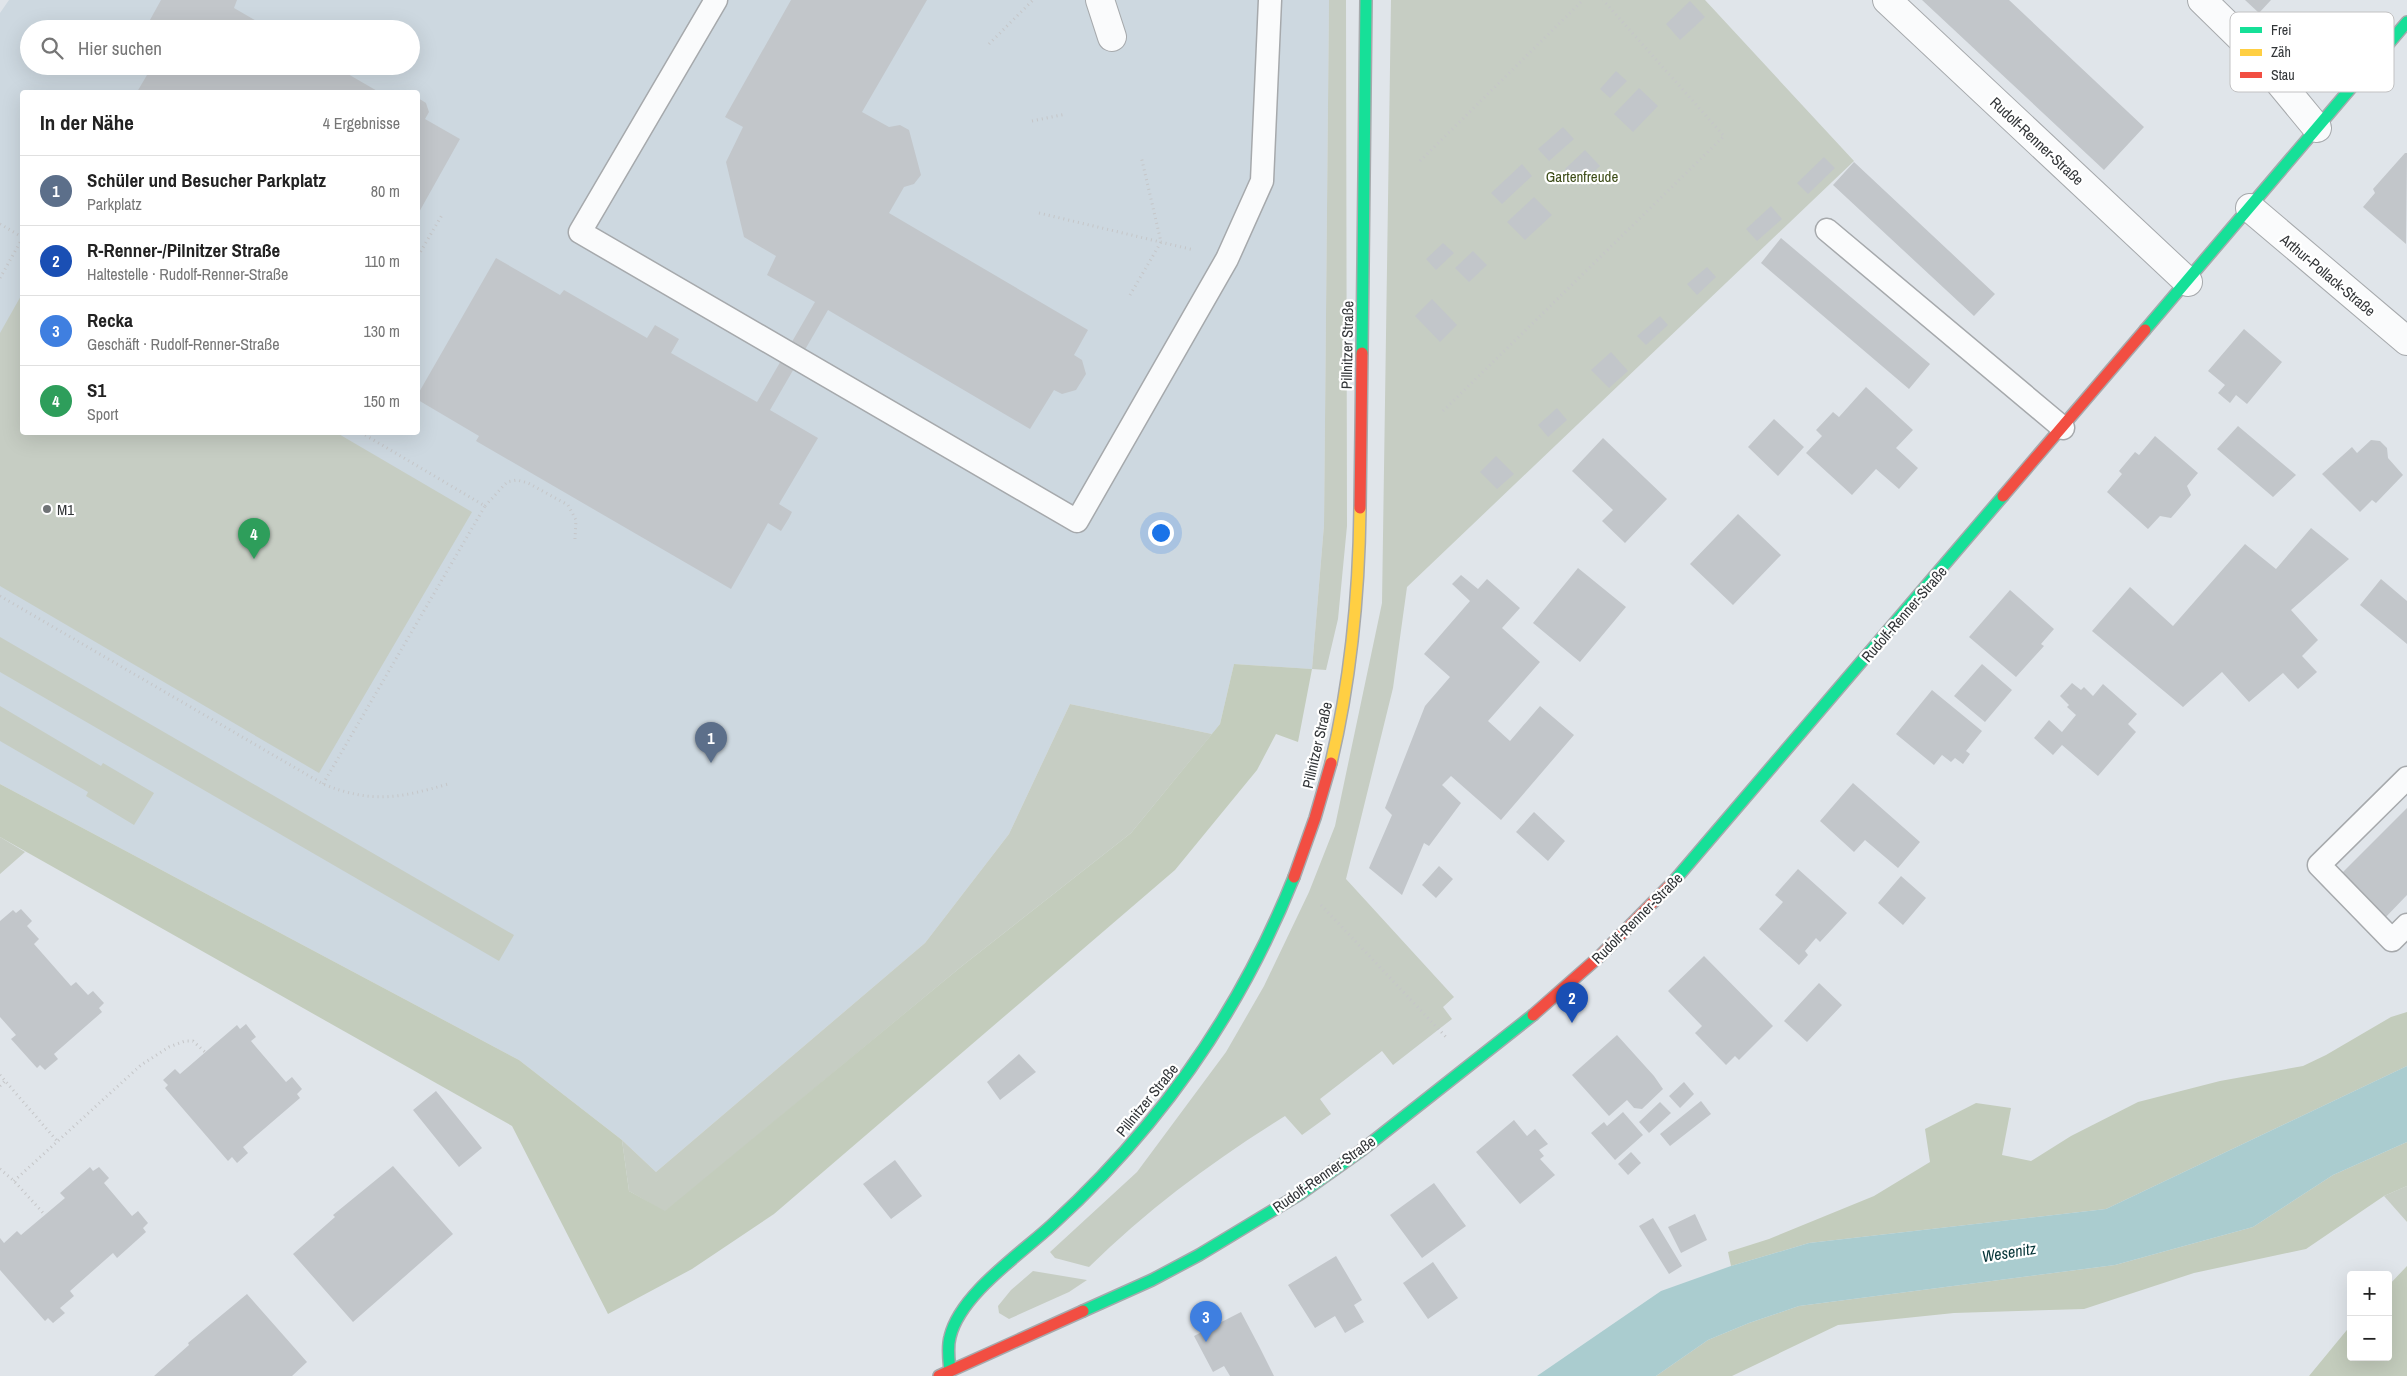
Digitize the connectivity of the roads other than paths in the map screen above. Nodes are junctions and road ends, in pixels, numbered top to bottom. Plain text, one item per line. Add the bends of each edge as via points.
1 (716, 0) edge
2 (1100, 0) edge
3 (1270, 0) edge
4 (1366, 0) edge
5 (1887, 0) edge
6 (2202, 0) edge
7 (2407, 22) edge
8 (2230, 27) edge
9 (1112, 36) dead end
10 (2394, 37) edge
11 (2287, 92) edge
12 (2348, 92) edge
13 (2317, 128) junction
14 (2250, 208) junction
15 (1827, 230) dead end
16 (2188, 282) junction
17 (2407, 341) edge
18 (2063, 428) junction
19 (2407, 778) edge
20 (2407, 925) edge
21 (950, 1371) junction
22 (939, 1376) edge

1 - 3 lane via 580,232 1077,521 1227,259 1262,181
2 - 9 street
4 - 21 street, Pillnitzer Straße via 1359,540 1352,648 1335,742 1314,822 1292,885 1250,973 1212,1039 1167,1103 1116,1162 966,1306 950,1332 947,1350
5 - 16 street, Rudolf-Renner-Straße
6 - 8 street
7 - 10 street, Rudolf-Renner-Straße
11 - 13 street
12 - 13 street, Rudolf-Renner-Straße
13 - 14 street, Rudolf-Renner-Straße
14 - 16 street, Rudolf-Renner-Straße
14 - 17 street, Arthur-Pollack-Straße
15 - 18 lane
16 - 18 street, Rudolf-Renner-Straße
18 - 21 street, Rudolf-Renner-Straße via 1685,870 1600,956 1516,1029 1362,1150 1300,1194 1152,1280
19 - 20 lane via 2319,865 2392,940
21 - 22 street, Rudolf-Renner-Straße

